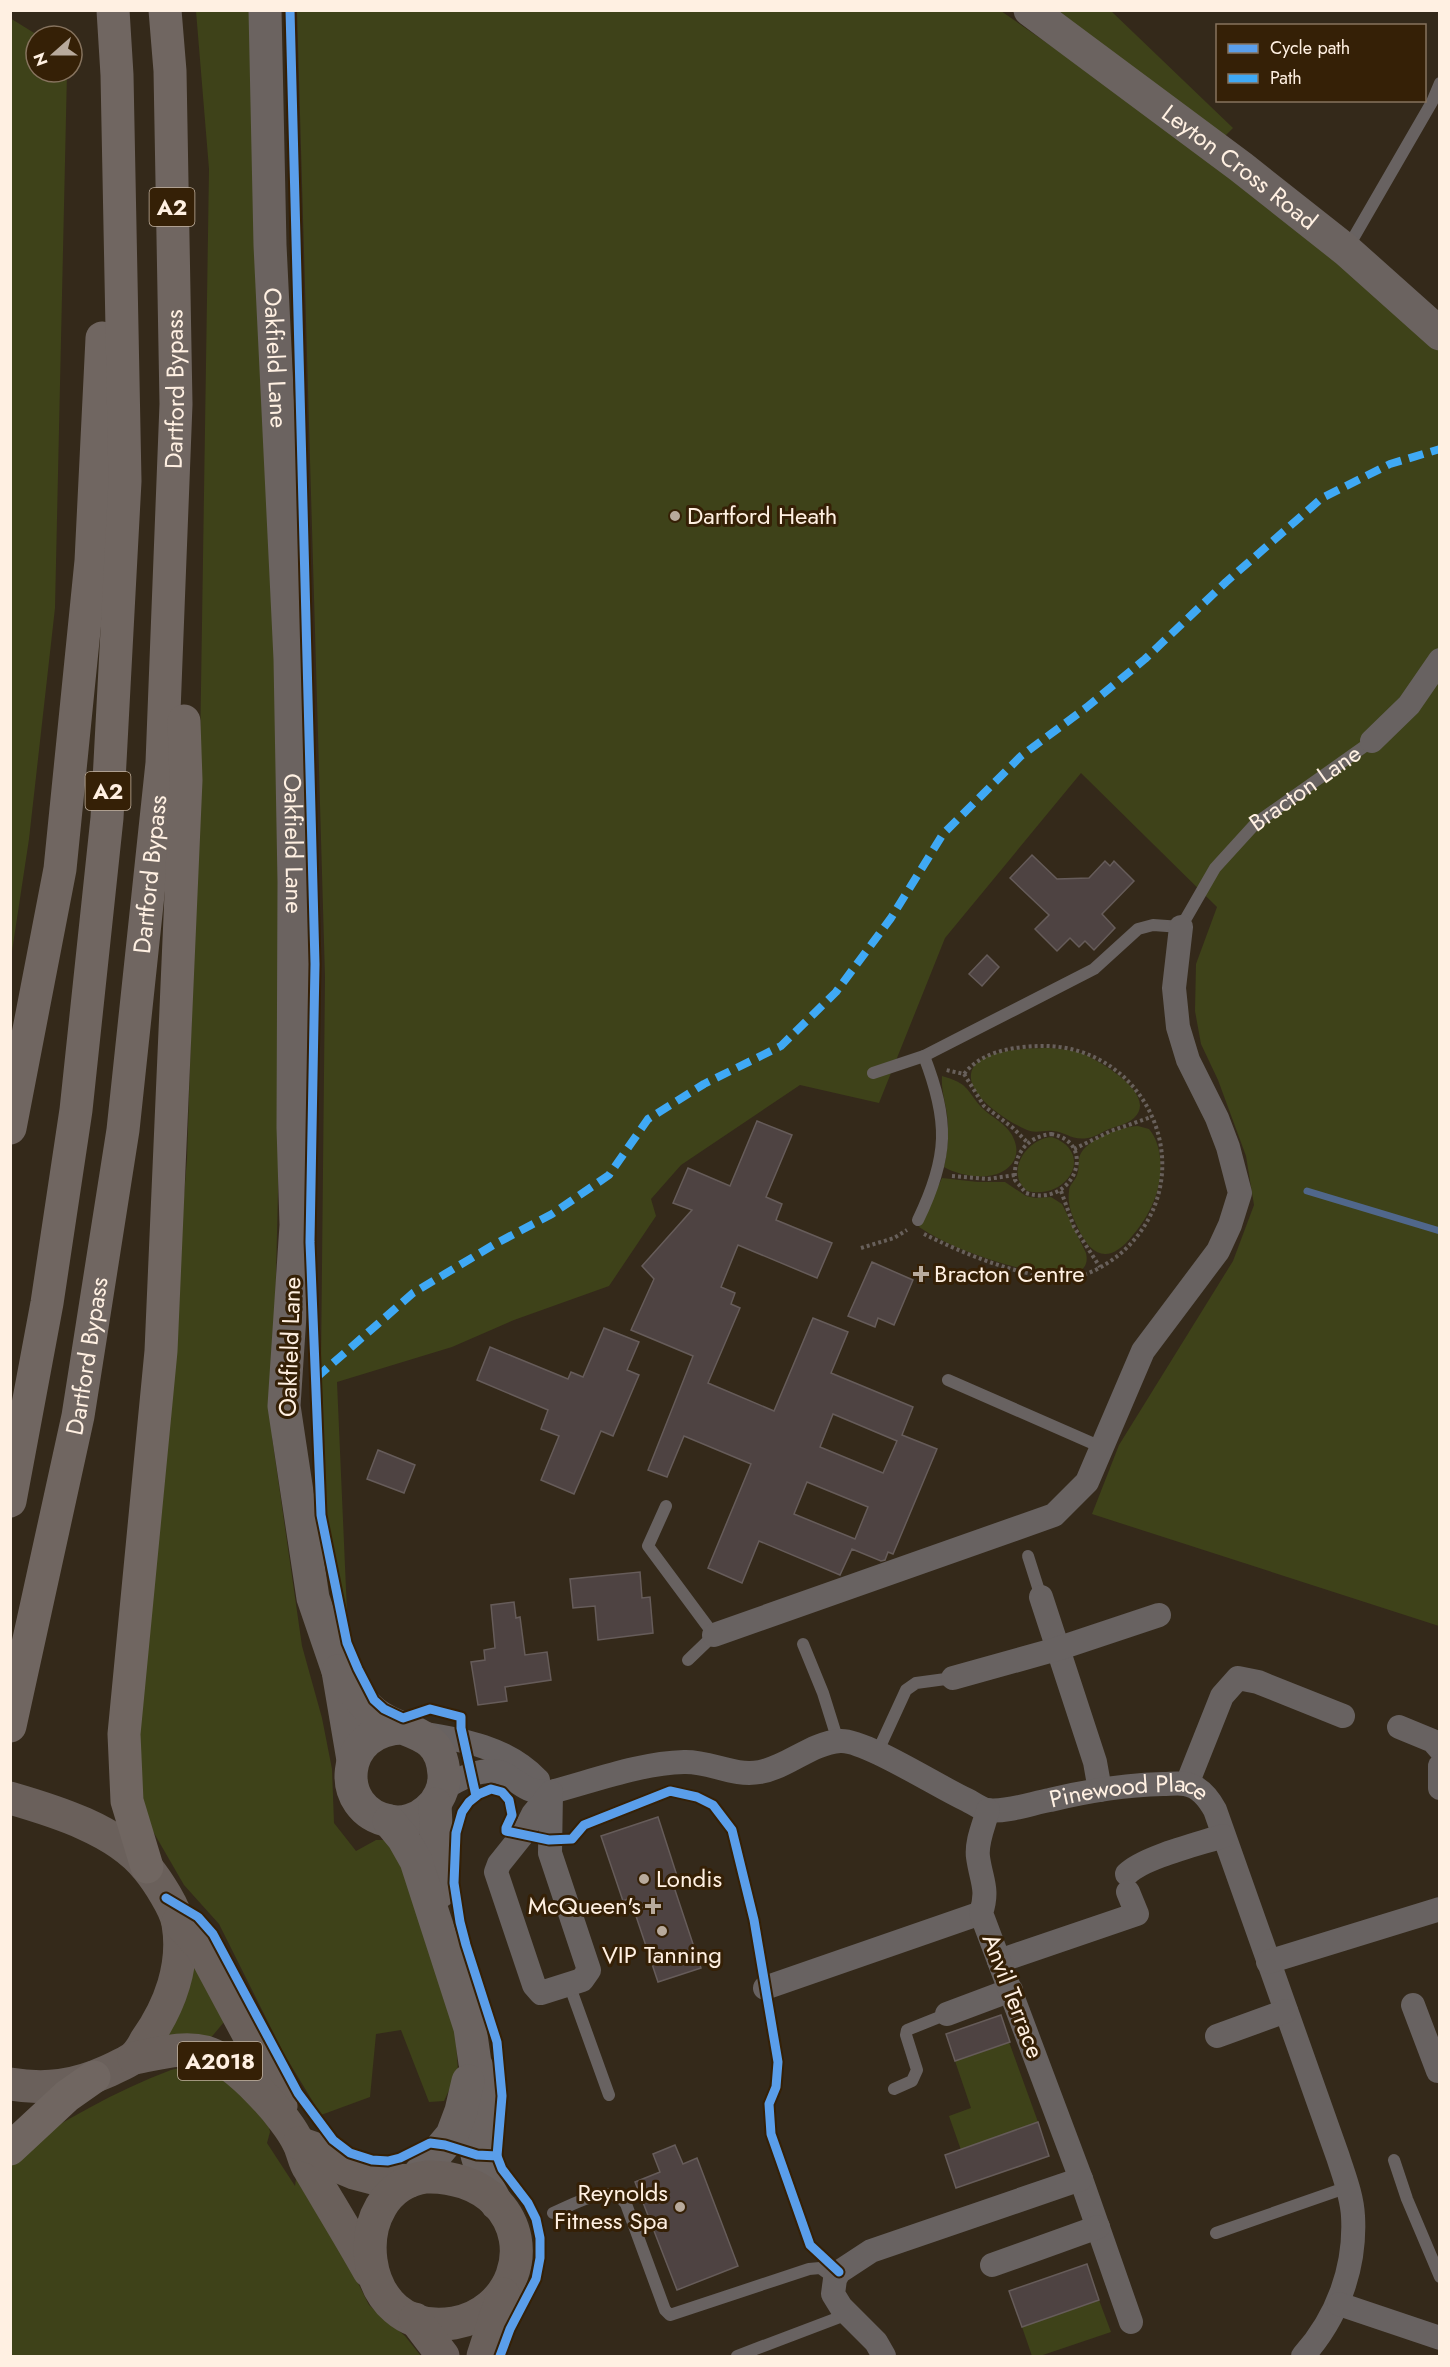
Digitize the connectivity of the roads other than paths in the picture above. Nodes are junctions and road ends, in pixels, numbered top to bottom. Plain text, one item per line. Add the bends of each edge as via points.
1 (113, 10) edge
2 (165, 10) edge
3 (265, 10) edge
4 (1031, 11) edge
5 (117, 75) junction
6 (1440, 83) edge
7 (1346, 250) junction
8 (1440, 334) edge
9 (176, 404) junction
10 (1440, 660) edge
11 (1372, 741) joint
12 (1181, 927) junction
13 (926, 1061) junction
14 (873, 1073) dead end
15 (10, 1128) edge
16 (916, 1226) road end
17 (948, 1380) dead end
18 (1101, 1447) junction
19 (10, 1501) edge
20 (666, 1506) dead end
21 (1028, 1556) dead end
22 (1041, 1597) joint
23 (1159, 1615) dead end
24 (714, 1635) junction
25 (803, 1644) dead end
26 (1057, 1649) junction
27 (688, 1660) dead end
28 (338, 1671) junction
29 (953, 1678) joint
30 (1343, 1716) dead end
31 (10, 1726) edge
32 (1399, 1727) dead end
33 (412, 1731) junction
34 (838, 1741) junction
35 (1440, 1749) edge
36 (877, 1753) junction
37 (353, 1760) junction
38 (1440, 1766) edge
39 (1187, 1784) junction
40 (1440, 1788) edge
41 (1100, 1790) junction
42 (551, 1792) junction
43 (438, 1797) junction
44 (10, 1798) edge
45 (988, 1810) junction
46 (389, 1821) junction
47 (1223, 1836) junction
48 (147, 1867) junction
49 (1440, 1908) edge
50 (981, 1913) junction
51 (178, 1922) junction
52 (437, 1923) junction
53 (999, 1960) junction
54 (1268, 1962) junction
55 (569, 1984) junction
56 (765, 1988) dead end
57 (1011, 1990) junction
58 (1413, 2005) dead end
59 (1286, 2011) junction
60 (946, 2013) joint
61 (1217, 2036) dead end
62 (134, 2058) junction
63 (475, 2063) junction
64 (1440, 2071) edge
65 (94, 2077) junction
66 (10, 2084) edge
67 (894, 2089) dead end
68 (609, 2095) dead end
69 (292, 2132) junction
70 (10, 2149) edge
71 (1394, 2160) dead end
72 (413, 2179) junction
73 (1081, 2179) junction
74 (1348, 2187) junction
75 (497, 2204) junction
76 (553, 2213) dead end
77 (1098, 2227) junction
78 (1216, 2233) dead end
79 (992, 2265) dead end
80 (837, 2276) junction
81 (1440, 2277) edge
82 (377, 2285) junction
83 (503, 2294) junction
84 (1339, 2304) junction
85 (848, 2314) junction
86 (416, 2319) junction
87 (1131, 2322) dead end
88 (1440, 2338) edge
89 (443, 2356) edge
90 (483, 2356) edge
91 (737, 2356) edge
92 (884, 2356) edge
93 (1303, 2356) edge

1 - 5 highway, Dartford Bypass / A2
2 - 9 highway, Dartford Bypass / A2 via 170,70
3 - 28 street, Oakfield Lane via 270,245 290,659 294,870 296,1225 284,1406 313,1598
4 - 7 street, Leyton Cross Road
5 - 15 highway via 91,561 60,869
5 - 19 highway, Dartford Bypass / A2 via 125,481 107,818 76,1110 47,1303
6 - 7 lane
7 - 8 street, Leyton Cross Road
9 - 31 highway, Dartford Bypass / A2 via 162,763 123,1130 78,1416
9 - 48 highway via 185,792 161,1351 124,1734 127,1801
10 - 11 street, Bracton Lane via 1409,705
11 - 12 lane, Bracton Lane via 1256,823 1215,868
12 - 13 lane via 1153,925 1137,929 1094,969
12 - 18 street via 1174,988 1178,1027 1188,1060 1228,1147 1240,1193 1218,1251 1143,1351
13 - 14 lane
13 - 16 lane via 937,1093 942,1147 937,1172
17 - 18 lane
18 - 24 street via 1087,1482 1054,1515
20 - 24 lane via 648,1546
21 - 22 lane
22 - 26 street
23 - 26 street
24 - 27 lane
25 - 34 lane
26 - 29 street
26 - 41 street via 1095,1762
28 - 33 street, Oakfield Lane via 374,1713
28 - 37 street, Oakfield Lane
29 - 36 lane via 916,1683 906,1690
30 - 39 street via 1258,1682 1238,1678 1222,1696
32 - 35 street via 1433,1741
33 - 37 street via 391,1728 379,1732 358,1748
33 - 42 street via 479,1744 529,1770
33 - 43 street, Oakfield Lane via 431,1742 439,1753 444,1772
34 - 36 street, Pinewood Place
34 - 42 street via 762,1772 740,1773 700,1763 674,1762
36 - 45 street, Pinewood Place
37 - 46 street, Oakfield Lane via 350,1774 358,1801 368,1812
38 - 40 street
39 - 41 street, Pinewood Place
39 - 47 street, Pinewood Place via 1204,1794
41 - 45 street, Pinewood Place via 1023,1807
42 - 43 street via 534,1793 492,1771 458,1781
42 - 55 street via 550,1853 589,1970 584,1978
42 - 55 street via 496,1872 537,1990 544,1993
43 - 46 street via 422,1815 409,1821
43 - 52 street, Oakfield Lane
44 - 48 main road via 52,1810 120,1843
45 - 50 street, Anvil Terrace via 978,1845 986,1893
46 - 52 street, Oakfield Lane via 416,1861
47 - 53 street via 1133,1868 1127,1883 1137,1914
47 - 54 street, Pinewood Place
48 - 51 main road
49 - 54 street
50 - 53 street, Anvil Terrace
50 - 56 street
51 - 62 main road via 179,1963 174,1984 155,2027
51 - 69 main road, A2018 via 201,1946 275,2084
52 - 63 street, Oakfield Lane via 470,2028
53 - 57 street, Anvil Terrace
54 - 59 street, Pinewood Place
55 - 68 lane
57 - 60 street
57 - 73 street, Anvil Terrace
58 - 64 street
59 - 61 street
59 - 74 street, Pinewood Place
60 - 67 lane via 907,2030 917,2070 912,2081
62 - 65 main road
62 - 69 main road, A2018 via 179,2050 208,2053 241,2074
63 - 72 street, Oakfield Lane via 452,2135
63 - 75 street, Oakfield Lane via 484,2082 477,2155
65 - 66 main road via 57,2087
65 - 70 highway via 67,2096
69 - 72 main road, A2018 via 342,2168 363,2176
69 - 82 main road, A2018 via 307,2167
71 - 81 lane
72 - 75 main road, A2018 via 459,2181 483,2192
72 - 82 main road, A2018 via 387,2199 373,2226 370,2258
73 - 77 street, Anvil Terrace
73 - 80 street via 871,2251
74 - 78 lane
74 - 84 street, Pinewood Place via 1353,2241
75 - 83 main road, A2018 via 509,2223 515,2250 513,2274
76 - 80 lane via 600,2194 621,2196 669,2315 809,2269 820,2268
77 - 79 street
77 - 87 street, Anvil Terrace
80 - 85 street via 833,2294
82 - 86 main road, A2018 via 398,2310
83 - 86 main road, A2018 via 467,2320 441,2324
83 - 90 main road, A2018
84 - 88 street
84 - 93 street, Pinewood Place
85 - 91 lane
85 - 92 street via 876,2342
86 - 89 main road, A2018

